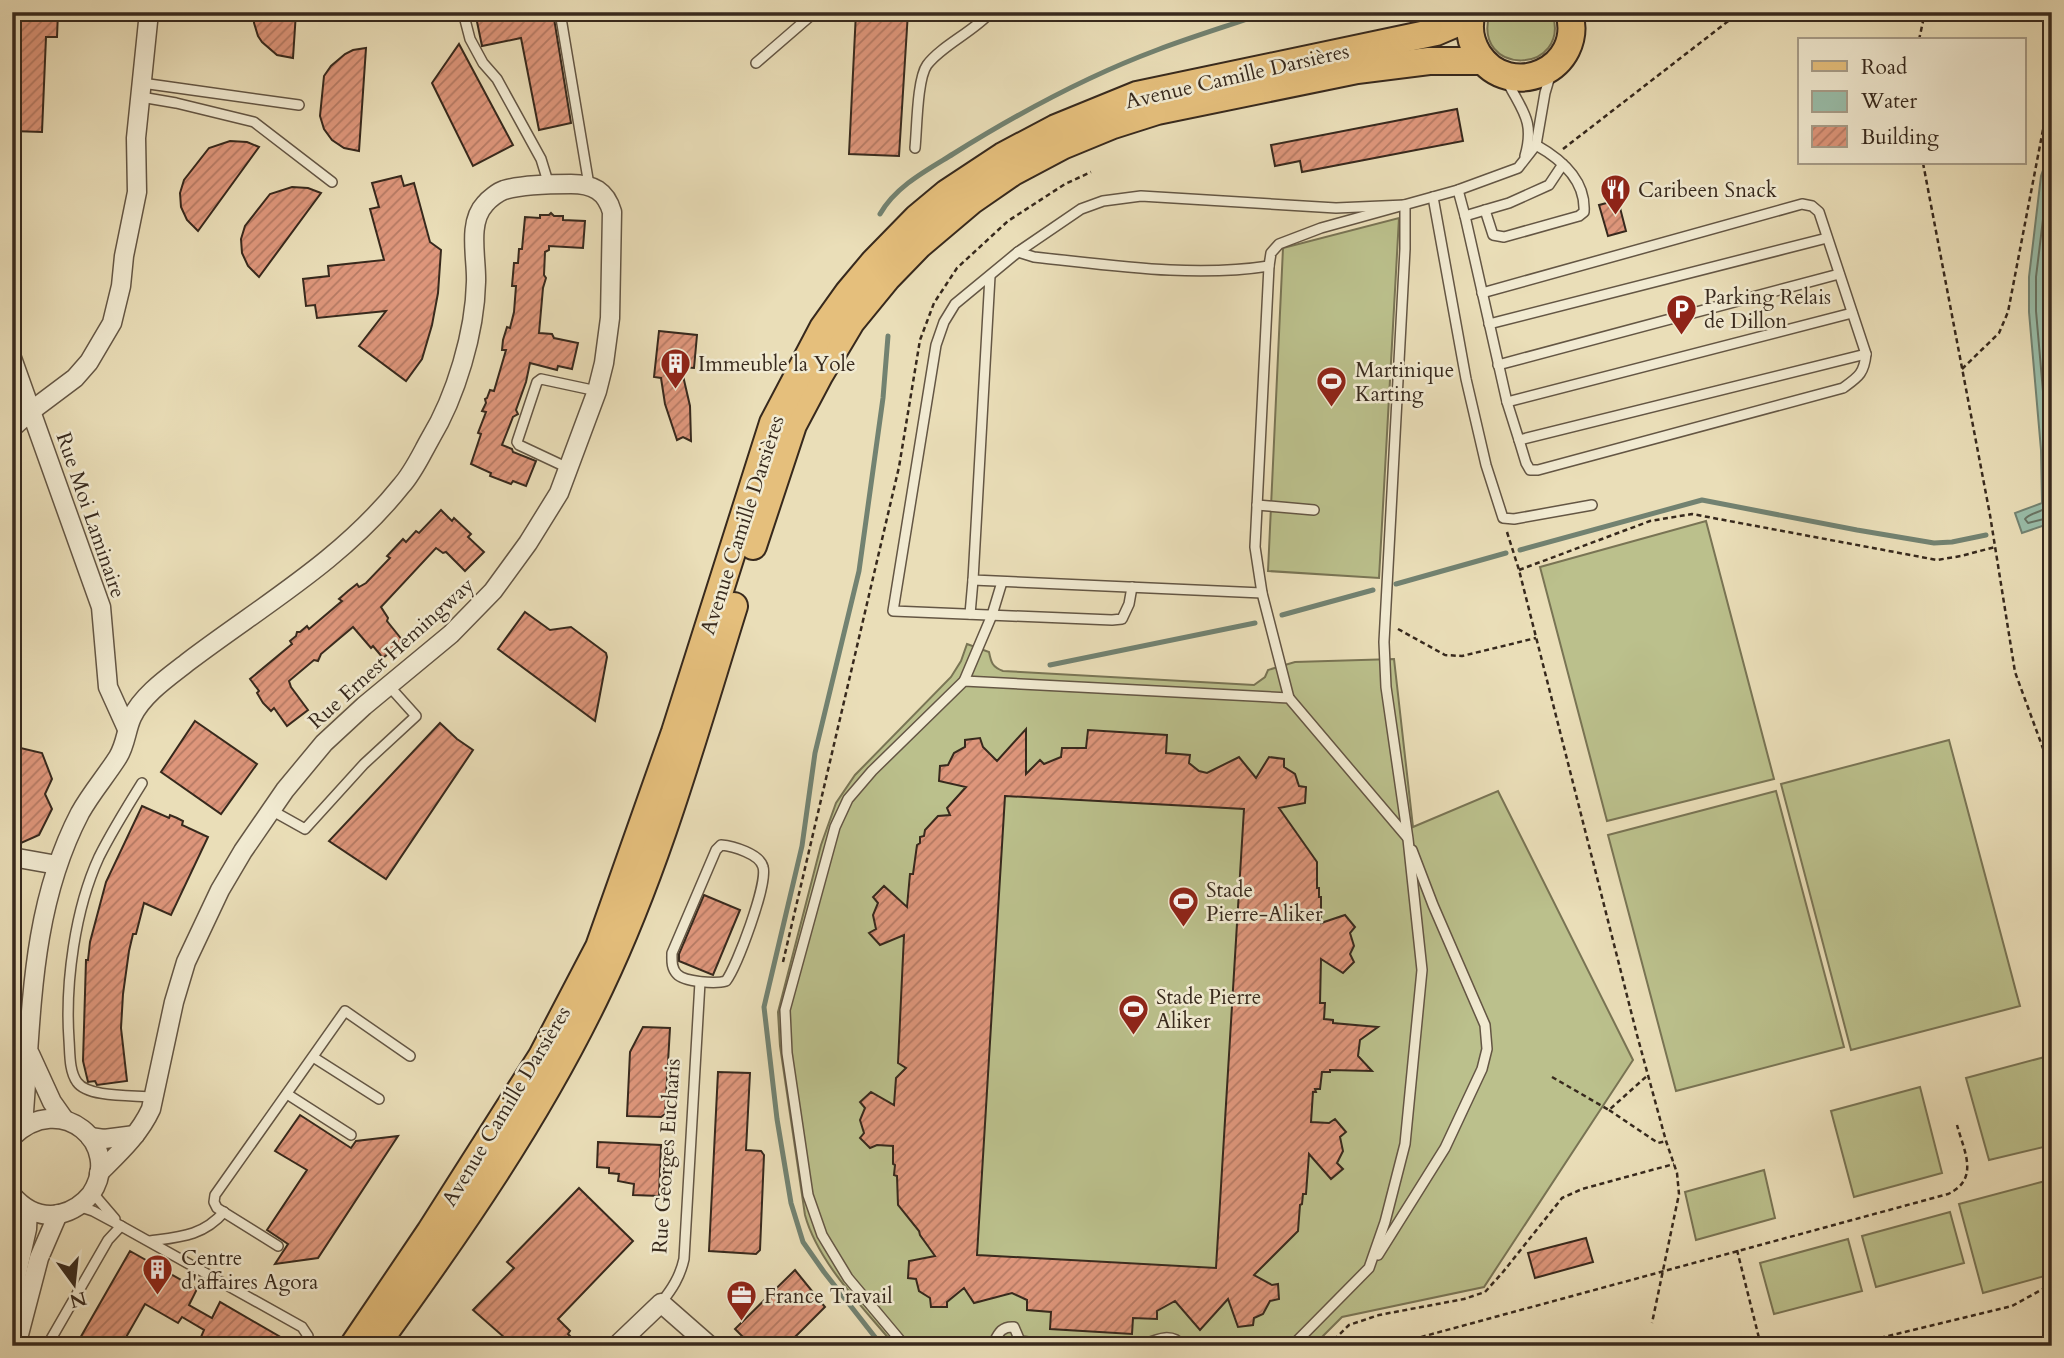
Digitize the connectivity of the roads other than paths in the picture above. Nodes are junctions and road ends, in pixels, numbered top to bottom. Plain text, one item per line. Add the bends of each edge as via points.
1 (149, 12) edge
2 (463, 12) edge
3 (560, 12) edge
4 (815, 12) edge
5 (991, 12) edge
6 (1592, 12) edge
7 (1472, 14) edge
8 (1570, 23) edge
9 (756, 63) dead end
10 (1552, 67) junction
11 (1494, 68) junction
12 (141, 90) junction
13 (299, 105) dead end
14 (1536, 145) junction
15 (915, 148) dead end
16 (1524, 161) junction
17 (1563, 164) junction
18 (332, 182) dead end
19 (549, 185) junction
20 (589, 185) junction
21 (1458, 190) junction
22 (1433, 197) junction
23 (1405, 205) junction
24 (1485, 210) junction
25 (1465, 216) junction
26 (1827, 238) junction
27 (1018, 252) junction
28 (1269, 266) junction
29 (1839, 274) junction
30 (990, 276) junction
31 (1482, 293) junction
32 (1852, 313) junction
33 (1489, 324) junction
34 (1866, 354) junction
35 (12, 358) edge
36 (1498, 365) junction
37 (597, 391) junction
38 (1507, 402) junction
39 (31, 411) junction
40 (12, 428) edge
41 (1519, 440) junction
42 (568, 468) junction
43 (1592, 505) dead end
44 (1257, 506) junction
45 (1314, 510) dead end
46 (973, 580) junction
47 (1002, 582) junction
48 (1132, 587) junction
49 (1262, 593) junction
50 (970, 614) junction
51 (992, 615) junction
52 (964, 681) junction
53 (389, 686) junction
54 (1289, 698) junction
55 (127, 729) junction
56 (142, 783) dead end
57 (271, 810) junction
58 (1408, 839) junction
59 (12, 857) edge
60 (57, 865) junction
61 (700, 982) junction
62 (29, 1052) junction
63 (410, 1056) dead end
64 (313, 1057) junction
65 (287, 1094) junction
66 (153, 1097) junction
67 (379, 1099) dead end
68 (64, 1119) junction
69 (17, 1132) edge
70 (135, 1135) junction
71 (351, 1135) dead end
72 (90, 1137) junction
73 (99, 1173) junction
74 (93, 1190) junction
75 (12, 1195) edge
76 (78, 1206) junction
77 (28, 1209) junction
78 (224, 1212) junction
79 (58, 1214) junction
80 (121, 1226) junction
81 (148, 1241) junction
82 (278, 1246) dead end
83 (1369, 1268) junction
84 (12, 1295) edge
85 (661, 1303) junction
86 (16, 1346) edge
87 (47, 1346) edge
88 (308, 1346) edge
89 (353, 1346) edge
90 (375, 1346) edge
91 (616, 1346) edge
92 (710, 1346) edge
93 (905, 1346) edge
94 (992, 1346) edge
95 (1061, 1346) edge
96 (1140, 1346) edge
97 (1183, 1346) edge
98 (1292, 1346) edge

1 - 12 street
2 - 19 lane via 470,39 541,159
3 - 20 lane
4 - 9 lane
5 - 15 lane via 925,67
6 - 8 main road
7 - 11 main road via 1474,48
7 - 89 main road, Avenue Camille Darsières via 1436,32 1137,95 1091,112 1003,156 947,193 916,218 848,293 823,328 773,423 675,732 599,947 542,1056
8 - 10 main road via 1568,46
10 - 11 main road, Avenue Camille Darsières via 1521,78
10 - 14 lane
11 - 16 lane via 1527,117 1530,139
11 - 90 main road, Avenue Camille Darsières via 1429,61 1357,70 1157,111 1113,125 1013,172 939,227 887,278 851,322 793,425 659,839 601,986 505,1157
12 - 13 lane
12 - 18 lane via 254,122
12 - 39 street via 137,192 112,323 75,378
14 - 16 lane
14 - 17 lane
16 - 21 lane via 1512,172
17 - 24 lane via 1549,185
17 - 24 lane via 1576,179 1585,207 1579,216 1498,237
19 - 20 street
19 - 55 street via 501,191 477,216 476,282 465,355 433,436 403,485 315,571 160,685 137,708
20 - 37 street, Rue Ernest Hemingway via 608,200 612,212 610,318
21 - 22 lane
21 - 25 lane
22 - 23 lane
22 - 43 lane via 1466,379 1503,518
23 - 27 lane via 1336,208 1141,196 1081,209
23 - 28 lane via 1279,243
23 - 58 lane via 1385,622 1386,687
24 - 25 lane
25 - 31 lane
26 - 29 lane
26 - 31 lane via 1819,212 1802,204
26 - 33 lane
27 - 28 lane via 1155,269 1233,271
27 - 30 lane
28 - 44 lane
29 - 32 lane
29 - 36 lane
30 - 46 lane
30 - 50 lane via 956,304 936,345 894,611
31 - 33 lane
32 - 34 lane
32 - 38 lane
33 - 36 lane
34 - 41 lane
34 - 41 lane via 1858,377 1843,388 1538,470 1530,470 1526,464
35 - 39 street, Rue Moi Laminaire
36 - 38 lane
37 - 42 street, Rue Ernest Hemingway
37 - 42 lane via 541,379 537,382 517,442
38 - 41 lane
39 - 40 street
39 - 55 street, Rue Moi Laminaire via 101,607 108,687
42 - 53 street, Rue Ernest Hemingway via 545,517 493,591
44 - 45 lane
44 - 49 lane via 1255,547
46 - 47 lane
46 - 50 lane
47 - 48 lane
47 - 51 lane
48 - 49 lane
48 - 51 lane via 1122,619
49 - 54 lane
50 - 51 lane
51 - 52 lane
52 - 54 lane
52 - 93 lane via 848,799 835,827 785,1010 808,1195 822,1235 848,1278
53 - 57 street, Rue Ernest Hemingway via 324,743
53 - 57 lane via 416,716 305,829
54 - 58 lane
55 - 60 street via 120,755 85,804
56 - 66 lane via 98,860 85,898 74,944 68,1023 71,1069 77,1083 92,1092
57 - 66 street, Rue Ernest Hemingway via 220,890 187,962
58 - 83 lane via 1422,970 1405,1144
58 - 83 lane via 1485,1026 1487,1049 1478,1080 1445,1148
59 - 60 street
60 - 62 street via 36,954
61 - 61 lane via 674,972 672,953 716,850 730,846 760,860 764,878 750,929 726,981
61 - 85 lane, Rue Georges Eucharis via 684,1259 675,1285
62 - 68 street
62 - 69 street via 24,1112
63 - 64 lane via 345,1011
64 - 65 lane
64 - 67 lane
65 - 71 lane
65 - 78 lane via 215,1195 217,1208
66 - 70 street, Rue Ernest Hemingway via 146,1121
68 - 69 street via 34,1120
68 - 72 street
70 - 72 street
70 - 73 street, Rue Ernest Hemingway
72 - 73 street via 100,1160
73 - 74 street
74 - 76 street
74 - 80 lane
75 - 77 street
76 - 79 street
76 - 80 lane
77 - 79 street
77 - 84 street
78 - 81 lane via 199,1232
78 - 82 lane
79 - 86 street via 39,1258
80 - 81 lane
80 - 87 lane via 108,1240
81 - 88 lane via 302,1327
83 - 98 lane
85 - 91 street
85 - 92 street
94 - 95 lane via 1006,1327 1014,1328 1020,1342
96 - 97 lane via 1168,1337 1177,1338

